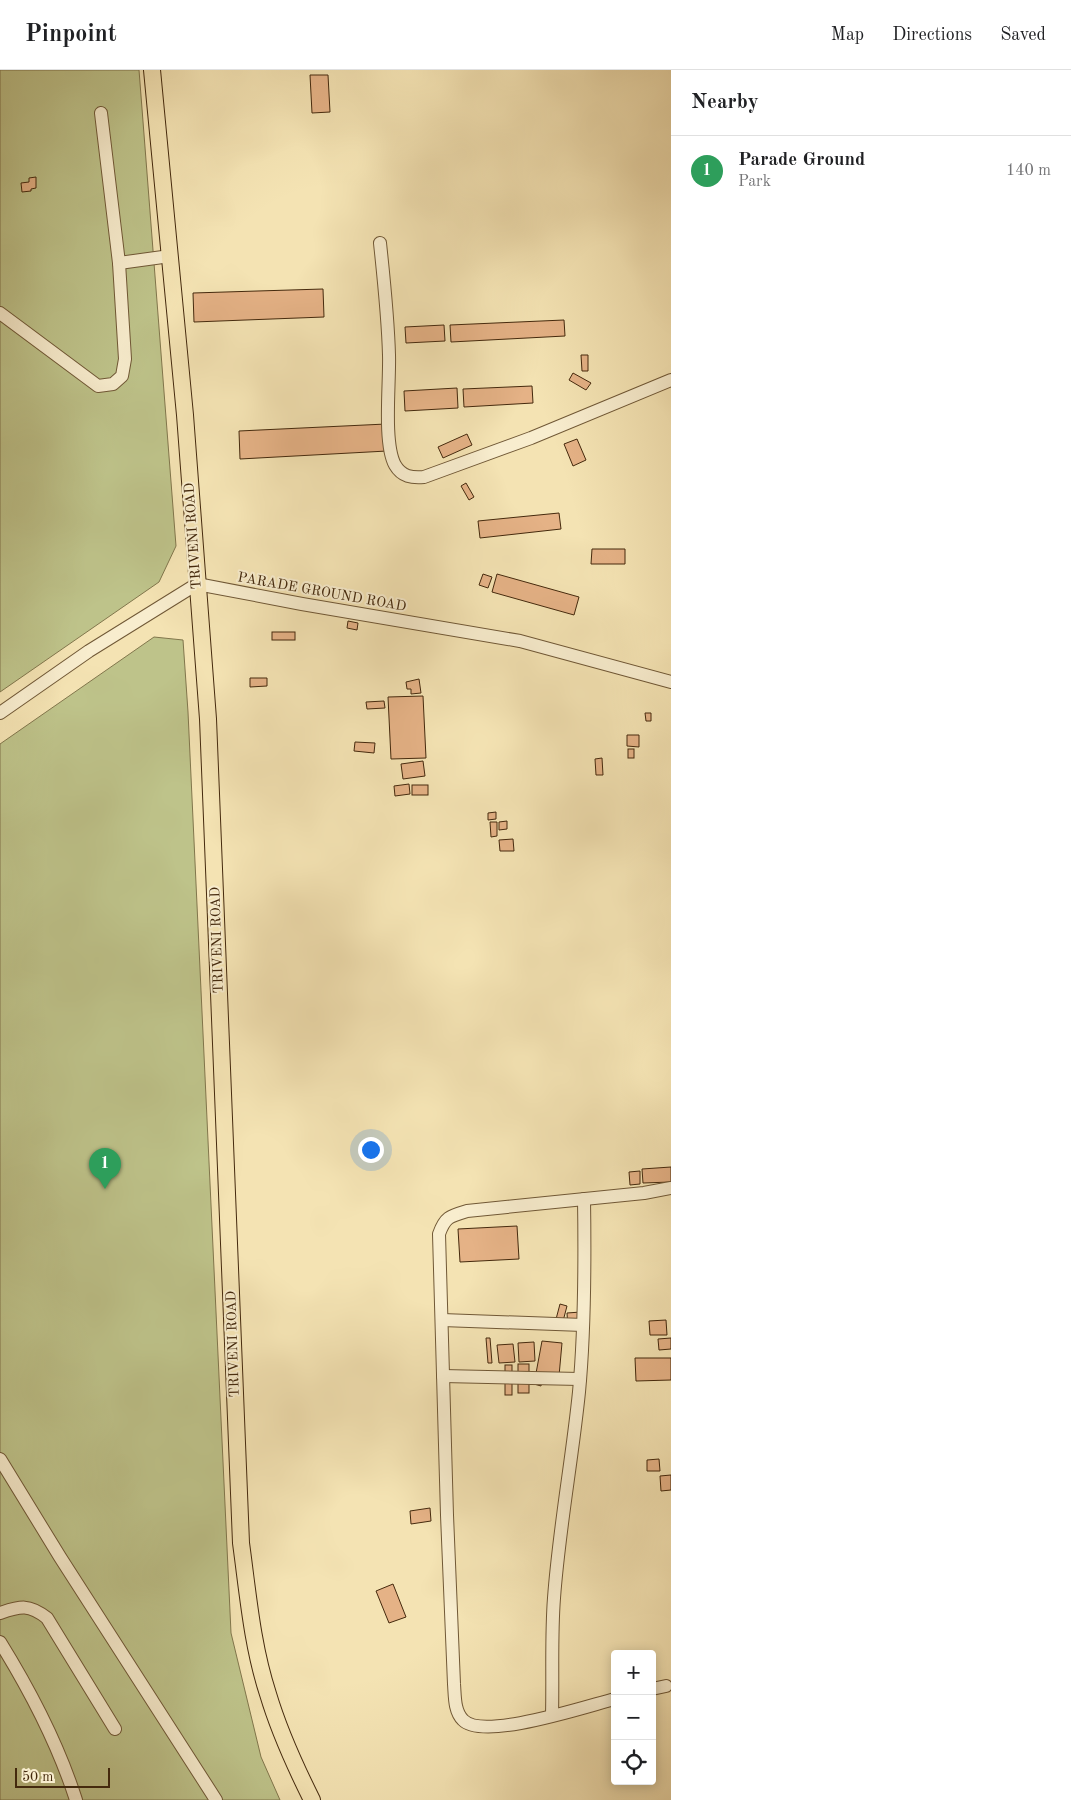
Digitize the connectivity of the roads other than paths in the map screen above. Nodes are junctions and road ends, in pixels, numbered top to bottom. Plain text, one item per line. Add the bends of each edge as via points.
1 (152, 70) edge
2 (101, 113) dead end
3 (380, 243) dead end
4 (170, 256) junction
5 (120, 263) junction
6 (0, 313) edge
7 (671, 380) edge
8 (197, 584) junction
9 (671, 682) edge
10 (0, 713) edge
11 (671, 1188) edge
12 (584, 1199) junction
13 (442, 1320) junction
14 (583, 1324) junction
15 (443, 1376) junction
16 (580, 1378) junction
17 (0, 1459) edge
18 (0, 1613) edge
19 (0, 1642) edge
20 (666, 1686) dead end
21 (656, 1688) edge
22 (611, 1700) edge
23 (552, 1715) junction
24 (115, 1729) dead end
25 (76, 1800) edge
26 (216, 1800) edge
27 (312, 1800) edge

1 - 4 main road, TRIVENI ROAD
2 - 5 street
3 - 7 street via 387,304 388,449 402,474 411,478 424,477 531,438
4 - 5 street
4 - 8 main road, TRIVENI ROAD
5 - 6 street via 125,360 122,376 113,384 98,386
8 - 9 street, PARADE GROUND ROAD via 520,642
8 - 10 street via 89,651
8 - 27 main road, TRIVENI ROAD via 208,729 241,1543 251,1622 268,1693 295,1766
11 - 12 street
12 - 13 street via 467,1211 450,1216 443,1222 439,1234
12 - 14 street
13 - 14 street
13 - 15 street
14 - 16 street
15 - 16 street
15 - 23 street via 457,1708 462,1720 480,1727 505,1727
16 - 23 street via 554,1599
17 - 26 street
18 - 24 street via 25,1606 36,1609 47,1618
19 - 25 street via 48,1728
20 - 21 street
22 - 23 street

